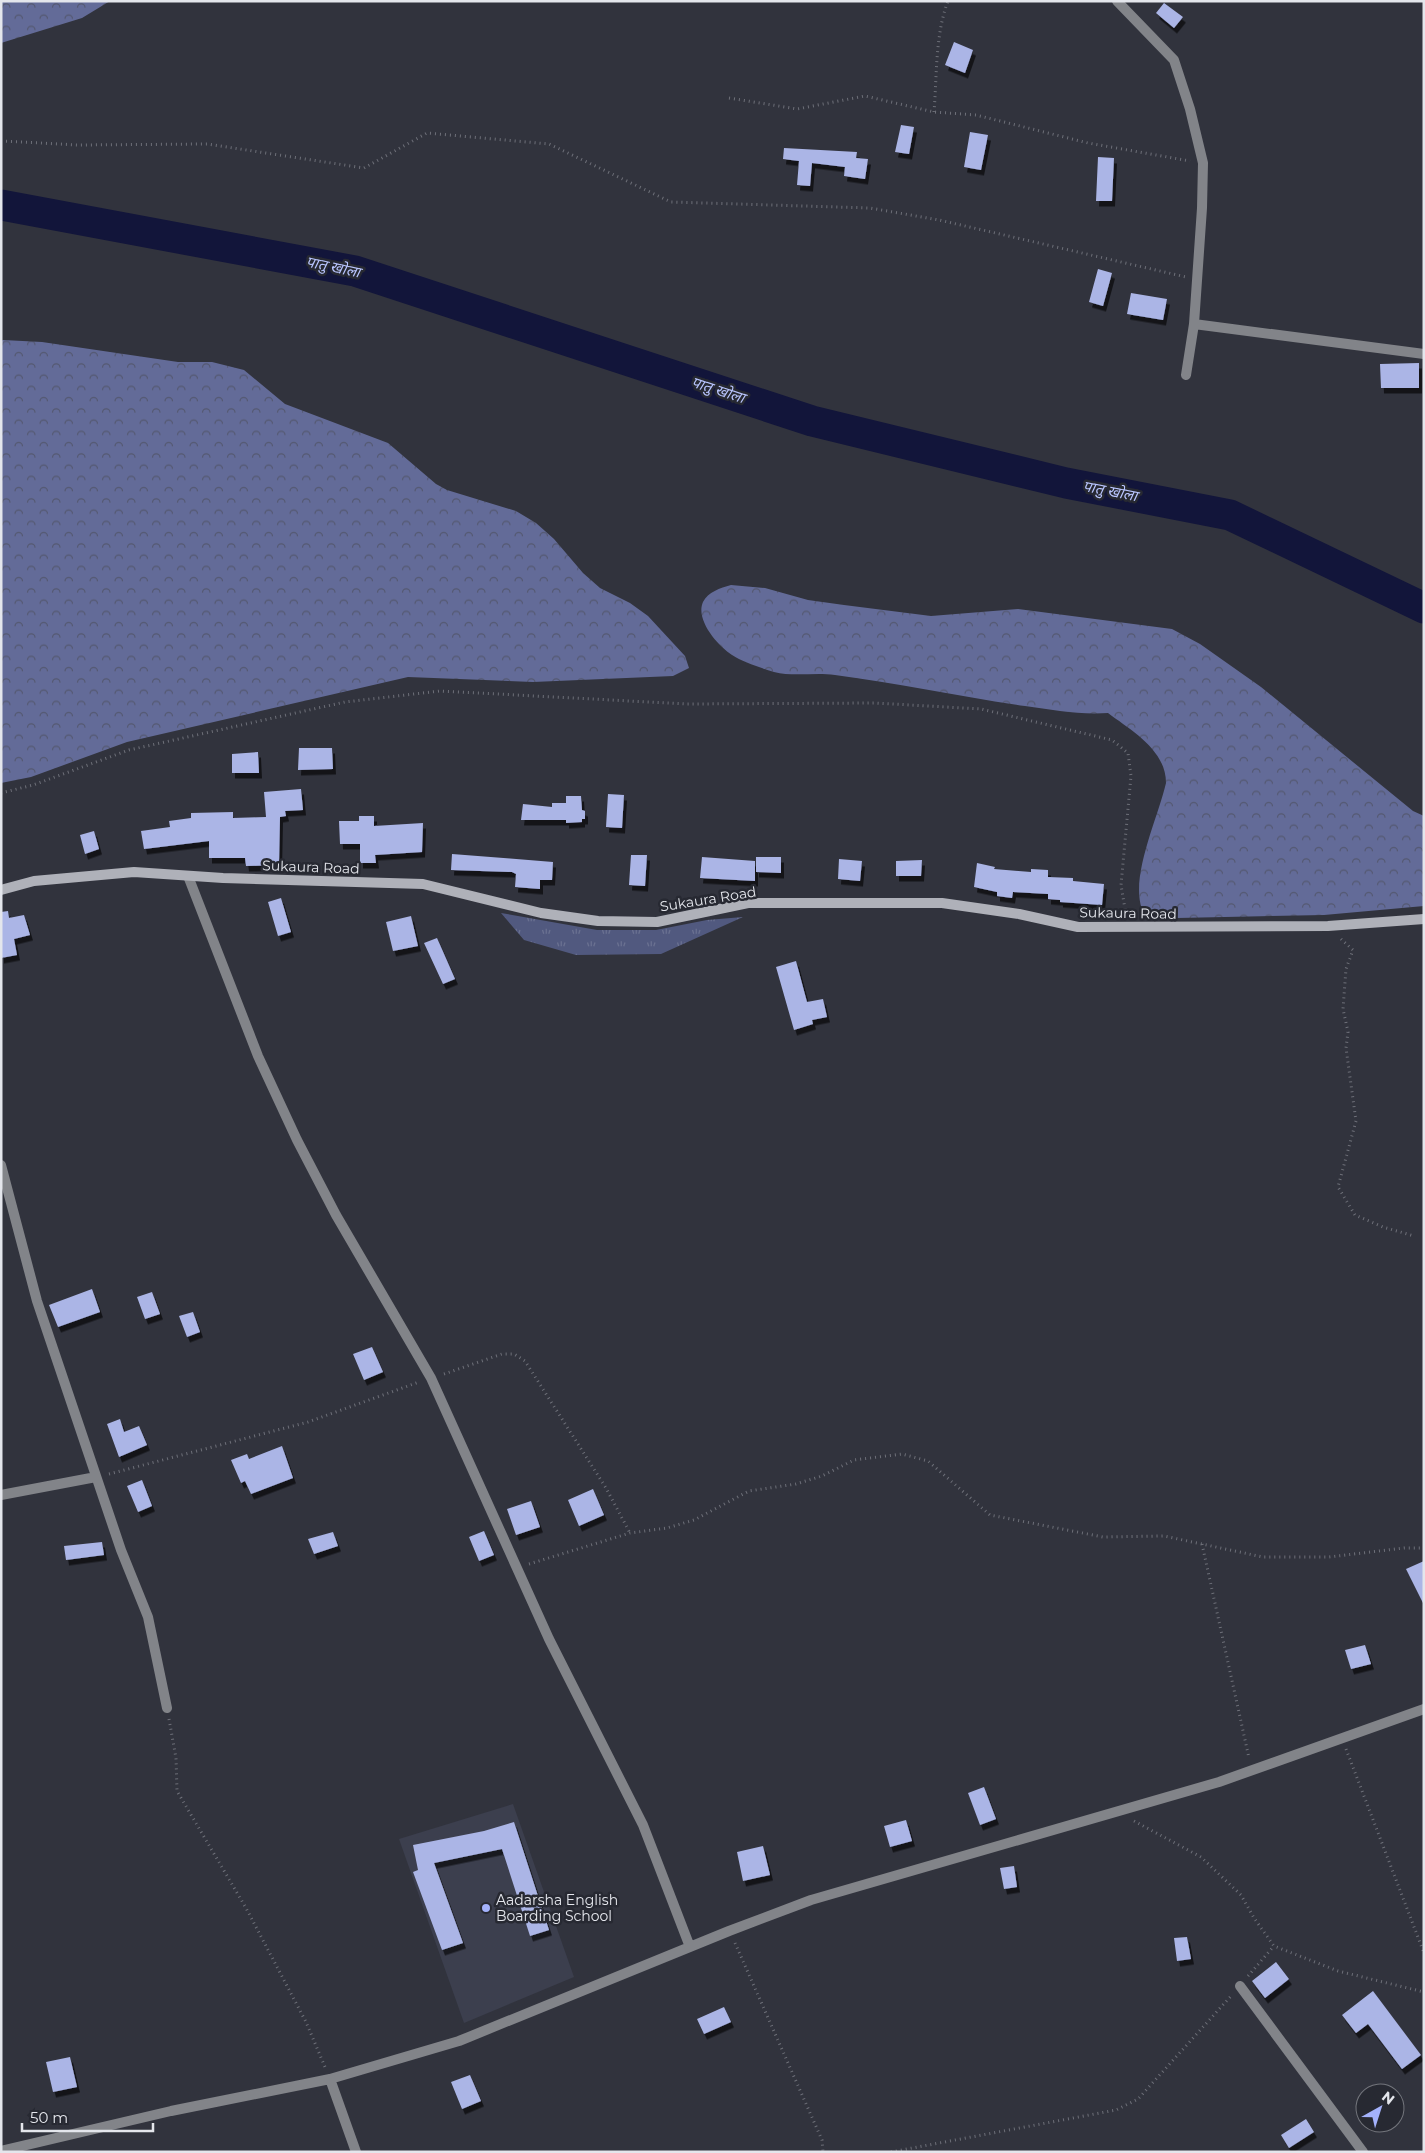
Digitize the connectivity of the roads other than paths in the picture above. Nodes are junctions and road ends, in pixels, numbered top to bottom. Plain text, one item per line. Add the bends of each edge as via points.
1 (1117, 1) edge
2 (1194, 324) junction
3 (1424, 354) edge
4 (1186, 375) dead end
5 (188, 876) junction
6 (1, 890) edge
7 (1424, 919) edge
8 (1, 1165) edge
9 (96, 1477) junction
10 (1, 1495) edge
11 (167, 1708) road end
12 (1424, 1709) edge
13 (690, 1947) junction
14 (1240, 1986) road end
15 (330, 2079) junction
16 (1, 2150) edge
17 (356, 2152) edge
18 (1363, 2152) edge

1 - 2 street via 1174,60 1203,163
2 - 3 street
2 - 4 street
5 - 6 street, Sukaura Road via 134,872 34,881
5 - 7 street, Sukaura Road via 423,884 541,913 598,921 656,922 748,903 942,903 1019,914 1078,927 1328,926
5 - 13 street via 258,1056 297,1140 336,1215 431,1378 549,1639 643,1825
8 - 9 street via 37,1301
9 - 10 street
9 - 11 street via 148,1617
12 - 13 street via 1252,1770 811,1900
13 - 15 street via 459,2041
14 - 18 street
15 - 16 street
15 - 17 street

